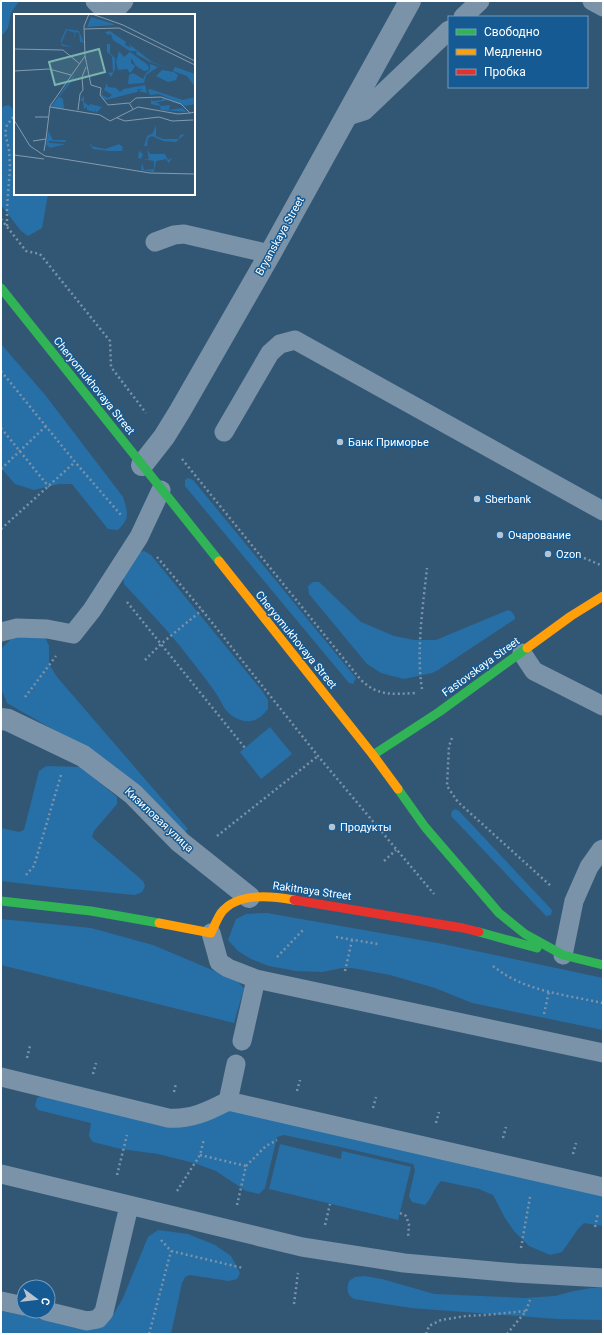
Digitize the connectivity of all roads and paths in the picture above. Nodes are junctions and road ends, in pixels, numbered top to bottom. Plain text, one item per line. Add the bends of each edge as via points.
1 (95, 1) edge
2 (124, 1) edge
3 (410, 1) edge
4 (480, 1) edge
5 (592, 1) edge
6 (603, 8) edge
7 (109, 14) edge
8 (111, 14) edge
9 (464, 16) edge
10 (448, 31) edge
11 (14, 116) edge
12 (345, 117) junction
13 (1, 219) edge
14 (7, 226) junction
15 (155, 242) dead end
16 (270, 254) junction
17 (1, 288) edge
18 (1, 371) edge
19 (46, 426) junction
20 (1, 428) edge
21 (224, 432) dead end
22 (164, 437) junction
23 (20, 451) junction
24 (75, 462) junction
25 (142, 465) junction
26 (1, 469) edge
27 (49, 487) junction
28 (161, 490) junction
29 (603, 511) edge
30 (1, 529) edge
31 (139, 537) junction
32 (584, 558) dead end
33 (603, 566) edge
34 (427, 568) dead end
35 (110, 582) junction
36 (603, 596) edge
37 (202, 610) junction
38 (1, 632) edge
39 (73, 634) junction
40 (161, 644) junction
41 (522, 653) junction
42 (145, 660) dead end
43 (603, 706) edge
44 (5, 719) edge
45 (454, 731) dead end
46 (245, 748) dead end
47 (68, 749) junction
48 (318, 756) junction
49 (372, 756) junction
50 (603, 849) edge
51 (396, 850) junction
52 (195, 854) junction
53 (384, 861) dead end
54 (24, 878) dead end
55 (249, 897) junction
56 (1, 901) edge
57 (574, 901) junction
58 (463, 928) junction
59 (304, 930) dead end
60 (211, 933) junction
61 (352, 940) dead end
62 (563, 955) junction
63 (489, 963) dead end
64 (603, 965) edge
65 (344, 978) dead end
66 (256, 979) junction
67 (603, 1003) edge
68 (242, 1041) dead end
69 (603, 1053) edge
70 (236, 1064) dead end
71 (1, 1077) edge
72 (228, 1101) junction
73 (281, 1139) dead end
74 (124, 1145) dead end
75 (246, 1166) junction
76 (535, 1171) junction
77 (1, 1174) edge
78 (603, 1187) edge
79 (111, 1200) junction
80 (129, 1206) junction
81 (166, 1215) junction
82 (232, 1229) junction
83 (302, 1247) junction
84 (170, 1251) dead end
85 (516, 1273) junction
86 (535, 1274) junction
87 (603, 1278) edge
88 (1, 1301) edge
89 (16, 1304) edge
90 (294, 1304) dead end
91 (526, 1311) junction
92 (56, 1313) edge
93 (149, 1334) edge
94 (426, 1334) edge
95 (507, 1334) edge

1 - 7 lane
2 - 8 lane
3 - 12 street, Bryanskaya Street
4 - 9 lane
5 - 6 lane
10 - 12 lane via 364,111
11 - 14 path via 7,125 5,133 10,168
12 - 16 street, Bryanskaya Street
13 - 14 path
14 - 22 path via 26,251 40,254 110,341 111,367
15 - 16 lane via 184,234
16 - 22 street, Bryanskaya Street
17 - 25 main road, Cheryomukhovaya Street
18 - 19 path
19 - 23 path
19 - 24 path
20 - 23 path
21 - 29 lane via 270,353 280,344 295,340
22 - 25 street, Bryanskaya Street
22 - 34 path via 369,687 387,694 423,693 420,676
23 - 26 path
23 - 27 path
24 - 27 path
24 - 31 path
25 - 28 main road, Cheryomukhovaya Street
27 - 30 path
28 - 31 lane
28 - 49 main road, Cheryomukhovaya Street
31 - 35 lane
31 - 37 path
32 - 33 path
35 - 39 lane
35 - 40 path
36 - 41 main road, Fastovskaya Street via 571,616
37 - 40 path
37 - 48 path
38 - 39 lane via 17,628 47,629
39 - 44 path
40 - 42 path
40 - 46 path
41 - 43 lane via 534,670
41 - 49 main road, Fastovskaya Street
44 - 47 street, Кизиловая улица
45 - 57 path via 449,746 447,786 458,802 546,883
47 - 52 street, Кизиловая улица via 82,756 133,794
47 - 54 path via 34,866
48 - 51 path
48 - 52 path
49 - 62 main road, Cheryomukhovaya Street via 425,827 499,913 525,934
50 - 57 lane via 589,867
51 - 53 path
51 - 58 path
52 - 55 street, Кизиловая улица
55 - 58 main road, Rakitnaya Street via 284,898
55 - 60 main road, Rakitnaya Street via 231,904 221,913
56 - 60 main road via 91,911
57 - 62 lane
58 - 62 main road, Rakitnaya Street
59 - 66 path
60 - 66 lane via 219,962
61 - 65 path
62 - 64 main road, Cheryomukhovaya Street
63 - 67 path via 499,971 530,986
66 - 68 lane
66 - 69 lane
70 - 72 lane
71 - 72 lane via 168,1118 195,1116
72 - 76 lane
73 - 75 path via 266,1146
74 - 79 path
75 - 81 path via 200,1155 185,1176
75 - 82 path
76 - 78 lane
76 - 85 path
77 - 79 lane
79 - 80 lane
80 - 81 lane
80 - 92 lane via 104,1312 98,1319 87,1320
81 - 82 lane
82 - 83 lane
83 - 85 lane via 404,1263
83 - 90 path
84 - 93 path
85 - 86 lane
86 - 87 lane
86 - 91 path
88 - 89 lane
91 - 94 path via 441,1320 429,1326
91 - 95 path

